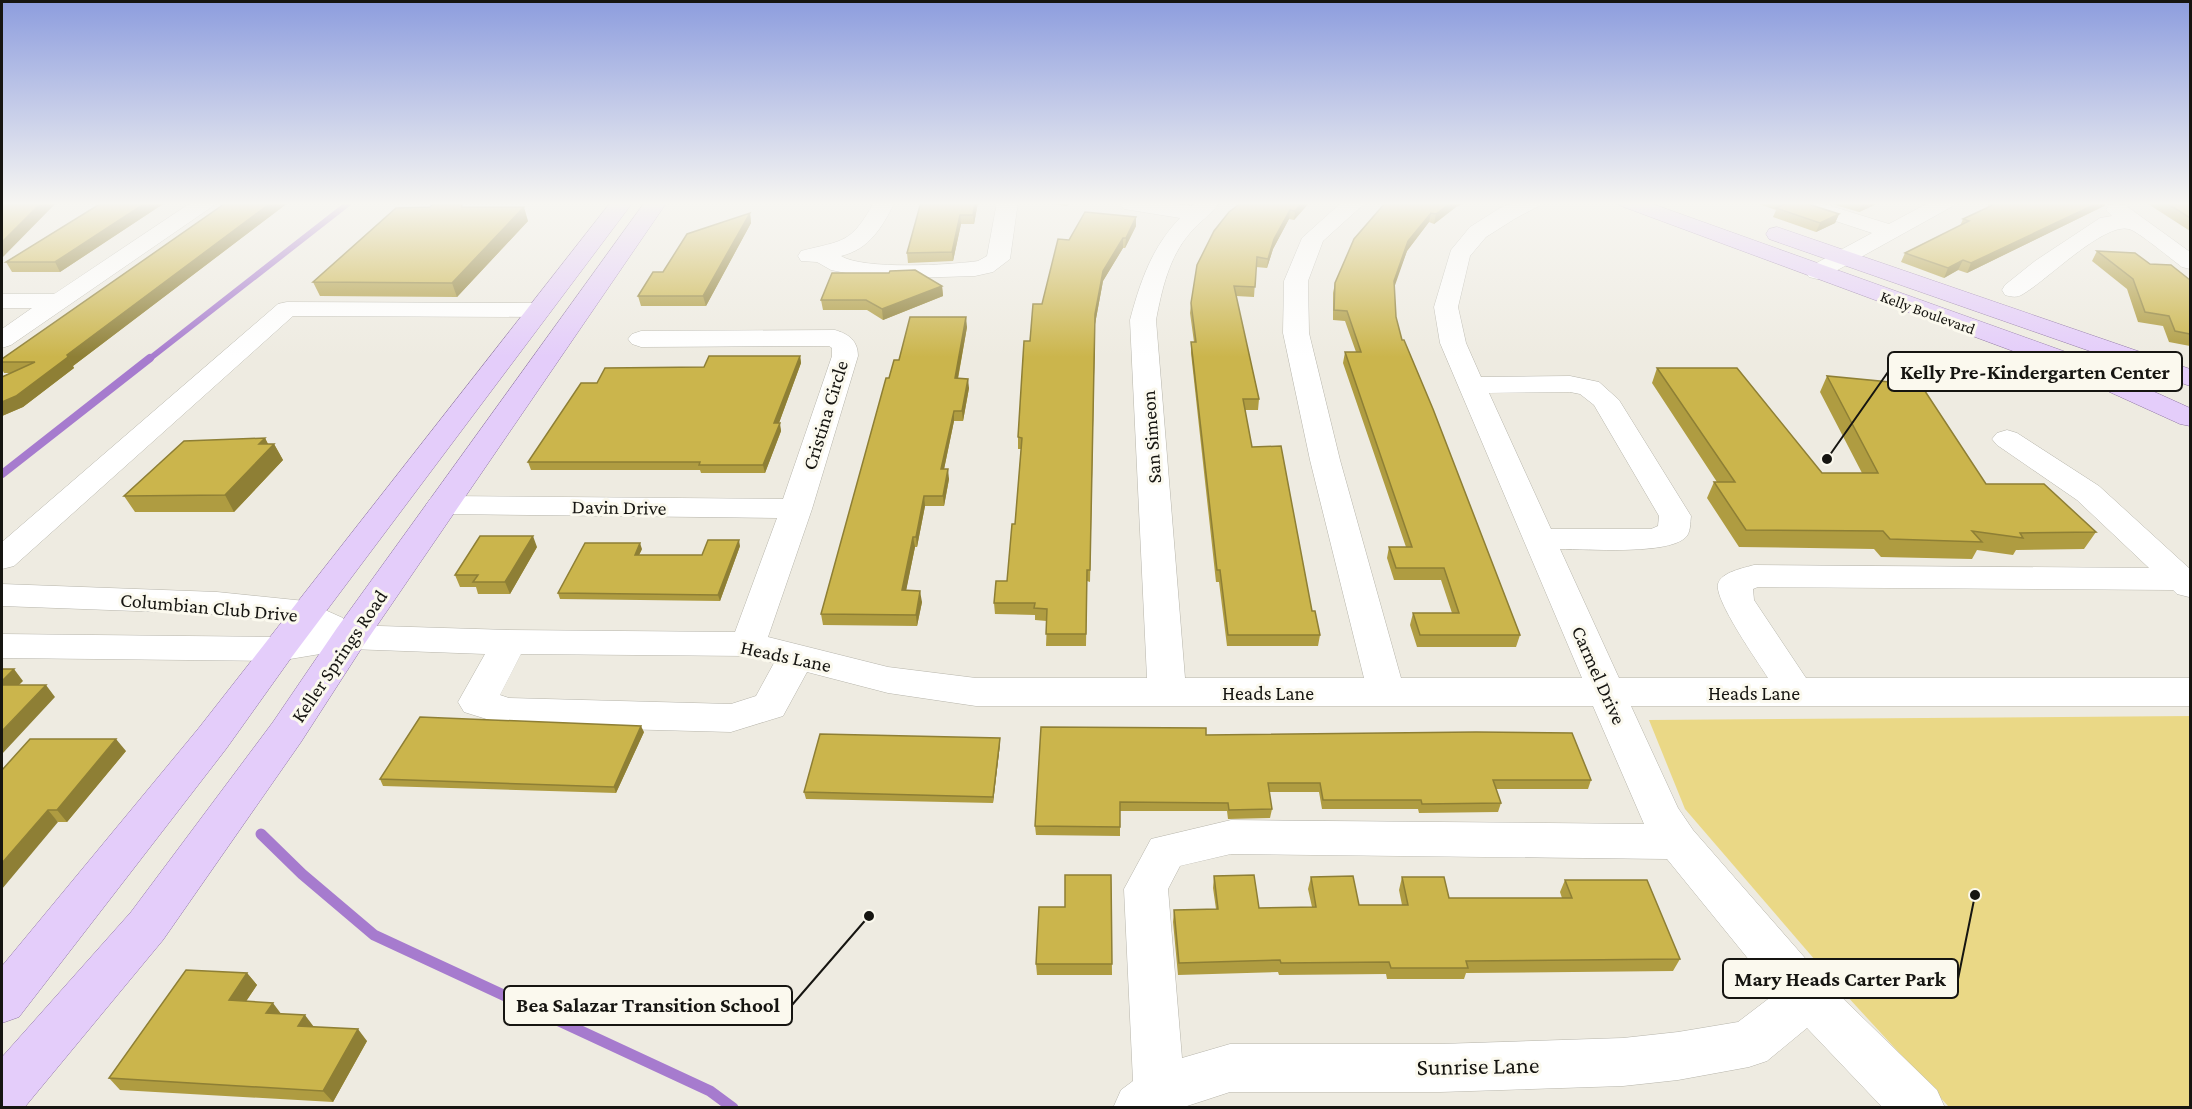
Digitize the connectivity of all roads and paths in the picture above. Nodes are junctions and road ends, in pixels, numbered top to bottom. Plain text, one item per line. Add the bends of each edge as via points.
1 (129, 254) edge
2 (582, 254) edge
3 (619, 254) edge
4 (826, 254) edge
5 (999, 254) edge
6 (1165, 254) edge
7 (1307, 254) edge
8 (1460, 254) edge
9 (1768, 254) edge
10 (1835, 254) edge
11 (1850, 254) edge
12 (2062, 254) edge
13 (1844, 257) junction
14 (1817, 272) junction
15 (312, 286) dead end
16 (2014, 290) dead end
17 (2, 301) edge
18 (59, 301) junction
19 (287, 309) junction
20 (539, 310) junction
21 (579, 310) junction
22 (641, 339) dead end
23 (2, 340) edge
24 (2190, 378) edge
25 (1472, 385) junction
26 (2190, 418) edge
27 (2007, 440) dead end
28 (442, 505) junction
29 (796, 509) junction
30 (1539, 539) junction
31 (2, 559) edge
32 (2186, 583) edge
33 (2, 595) edge
34 (305, 613) junction
35 (350, 637) junction
36 (509, 642) junction
37 (2, 645) edge
38 (748, 645) junction
39 (278, 649) junction
40 (796, 657) junction
41 (2190, 692) edge
42 (1167, 693) junction
43 (1386, 693) junction
44 (1607, 693) junction
45 (1796, 693) junction
46 (1678, 842) junction
47 (1809, 997) junction
48 (2, 1001) edge
49 (2, 1095) edge
50 (1149, 1100) edge
51 (1918, 1107) edge

1 - 18 street
2 - 20 main road
3 - 21 main road, Keller Springs Road
4 - 5 street via 812,256 876,272 985,267 998,259
6 - 42 street, San Simeon via 1150,285 1143,320
7 - 43 street via 1296,281 1296,333
8 - 25 street, Carmel Drive via 1446,308 1453,343
9 - 14 main road, Kelly Boulevard
10 - 13 main road, Kelly Boulevard
11 - 13 street
12 - 16 street
13 - 14 street
13 - 24 main road, Kelly Boulevard
14 - 26 main road, Kelly Boulevard via 2058,358
15 - 19 street
17 - 18 street
18 - 23 street
19 - 20 street
19 - 31 street
20 - 21 main road
20 - 34 main road
21 - 28 main road, Keller Springs Road
22 - 29 street, Cristina Circle via 835,338 845,346
25 - 30 street, Carmel Drive
25 - 30 street via 1570,384 1589,388 1605,400 1675,516 1673,532 1654,539
27 - 32 street via 2088,493
28 - 29 street, Davin Drive
28 - 35 main road, Keller Springs Road
29 - 38 street, Cristina Circle
30 - 44 street, Carmel Drive
32 - 45 street via 1754,576 1734,584 1737,600
33 - 34 street, Columbian Club Drive via 217,603
34 - 35 street, Columbian Club Drive
34 - 39 main road
35 - 36 street, Heads Lane
35 - 39 street, Columbian Club Drive
35 - 49 main road, Keller Springs Road via 287,732 147,926
36 - 38 street, Heads Lane
36 - 40 street via 477,702 509,712 731,717 770,706
37 - 39 street, Columbian Club Drive
38 - 40 street, Heads Lane
39 - 48 main road via 212,739
40 - 42 street, Heads Lane via 888,680 976,692
41 - 45 street, Heads Lane
42 - 43 street, Heads Lane
43 - 44 street, Heads Lane
44 - 45 street, Heads Lane
44 - 46 street, Carmel Drive via 1661,817
46 - 47 street, Carmel Drive
46 - 50 street via 1231,837 1166,851 1146,889
47 - 50 street, Sunrise Lane via 1749,1044 1678,1056 1623,1062 1452,1068 1230,1068 1167,1087
47 - 51 street, Carmel Drive

